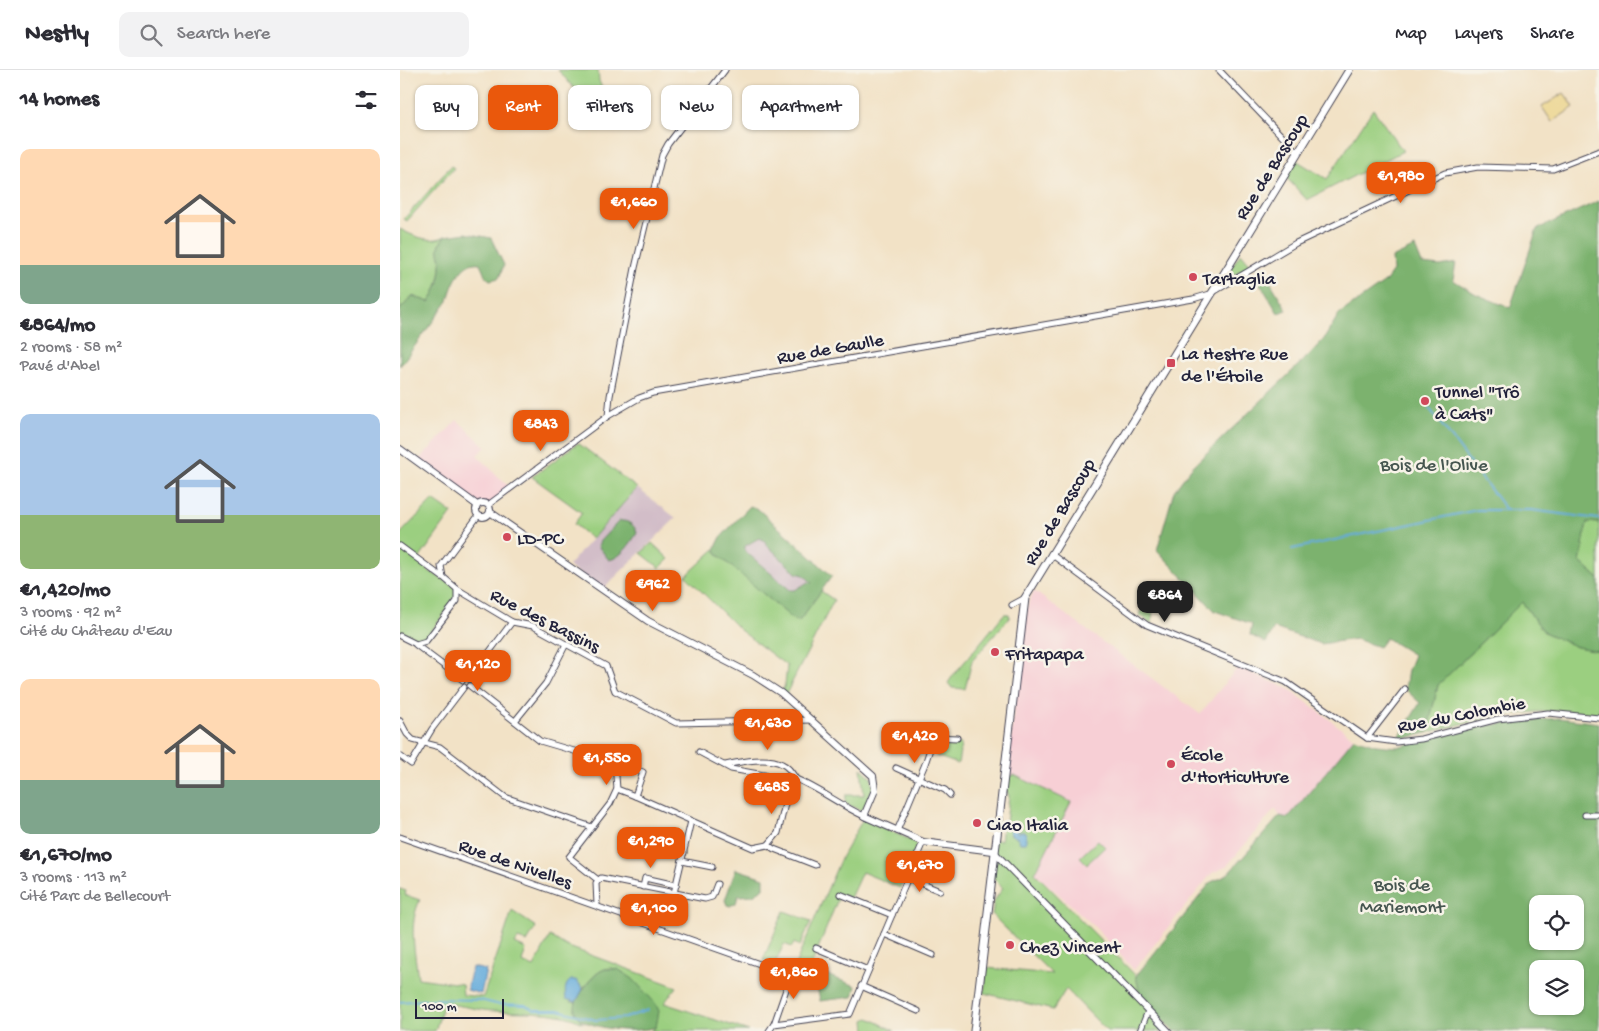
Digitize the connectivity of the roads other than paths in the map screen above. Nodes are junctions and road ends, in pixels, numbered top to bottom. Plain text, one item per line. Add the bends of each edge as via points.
1 (725, 70) edge
2 (1219, 70) edge
3 (1349, 70) edge
4 (1599, 150) edge
5 (1298, 153) junction
6 (1210, 294) junction
7 (608, 416) junction
8 (400, 449) edge
9 (477, 506) junction
10 (489, 509) junction
11 (478, 516) junction
12 (400, 546) edge
13 (1051, 554) junction
14 (445, 579) junction
15 (457, 589) junction
16 (1025, 598) junction
17 (1012, 605) dead end
18 (512, 622) junction
19 (400, 636) edge
20 (416, 644) junction
21 (566, 644) junction
22 (467, 683) junction
23 (1405, 689) dead end
24 (1599, 718) edge
25 (812, 720) junction
26 (515, 721) junction
27 (401, 724) edge
28 (957, 738) dead end
29 (1367, 738) junction
30 (424, 742) junction
31 (699, 752) dead end
32 (400, 756) edge
33 (615, 763) junction
34 (725, 765) junction
35 (896, 768) dead end
36 (796, 779) junction
37 (919, 779) junction
38 (790, 783) junction
39 (617, 789) junction
40 (950, 795) dead end
41 (635, 796) junction
42 (1585, 815) dead end
43 (1599, 815) edge
44 (864, 816) junction
45 (692, 821) junction
46 (592, 827) junction
47 (897, 831) junction
48 (400, 837) edge
49 (923, 842) junction
50 (647, 845) dead end
51 (768, 845) junction
52 (993, 851) junction
53 (684, 853) junction
54 (682, 861) junction
55 (815, 866) dead end
56 (712, 867) dead end
57 (908, 878) junction
58 (598, 880) junction
59 (717, 884) dead end
60 (676, 885) junction
61 (643, 887) junction
62 (940, 891) dead end
63 (674, 893) junction
64 (840, 894) dead end
65 (597, 905) junction
66 (892, 915) junction
67 (884, 934) junction
68 (816, 948) dead end
69 (933, 955) dead end
70 (868, 970) junction
71 (861, 986) junction
72 (918, 1011) dead end
73 (1148, 1011) junction
74 (774, 1024) junction
75 (769, 1031) edge
76 (779, 1031) edge
77 (974, 1031) edge
78 (1140, 1031) edge
79 (1168, 1031) edge

1 - 7 street via 662,155 635,268
2 - 5 street
3 - 5 main road, Rue de Bascoup
4 - 6 street, Rue de Gaulle via 1553,169 1478,167 1449,172 1296,243
5 - 6 main road, Rue de Bascoup
6 - 7 street, Rue de Gaulle via 1152,307 671,390 639,398
6 - 13 main road, Rue de Bascoup
7 - 10 street, Rue de Gaulle
8 - 9 street
9 - 10 street via 482,503
9 - 11 street
10 - 11 street via 486,517
10 - 25 street via 648,621 760,679
11 - 14 street via 443,563 441,571
12 - 14 street
13 - 16 main road, Rue de Bascoup
13 - 29 street, Rue du Colombie via 1151,627 1286,682
14 - 15 street
15 - 18 street, Rue des Bassins
15 - 20 street via 457,601 426,641
16 - 17 street
16 - 52 main road, Rue de Bascoup
18 - 21 street, Rue des Bassins via 533,626
18 - 22 street
19 - 20 street
20 - 22 street
21 - 25 street, Rue des Bassins via 606,666 615,691 676,723
21 - 26 street via 546,684
22 - 26 street
22 - 30 street
23 - 29 street
24 - 29 street, Rue du Colombie via 1548,713 1498,719 1421,739 1396,742
25 - 44 street via 874,779 875,790
26 - 33 street via 540,741
27 - 30 street via 413,740
28 - 37 street via 934,737
30 - 32 street via 411,764
30 - 46 street via 440,747 505,797
31 - 34 street
33 - 39 street
33 - 41 street via 643,772
34 - 36 street via 780,762
34 - 38 street
35 - 37 street
36 - 38 street
36 - 44 street
37 - 40 street
37 - 47 street
38 - 51 street via 778,833
39 - 41 street
39 - 46 street
41 - 45 street
42 - 43 street
44 - 47 street
45 - 51 street via 744,846 758,848
45 - 53 street
46 - 58 street via 569,858
47 - 49 street
48 - 65 street, Rue de Nivelles
49 - 52 street
49 - 57 street
50 - 53 street
51 - 55 street
52 - 73 street
52 - 77 main road, Rue de Bascoup
53 - 54 street
54 - 56 street
54 - 60 street
57 - 62 street
57 - 66 street
58 - 61 street
58 - 65 street
59 - 63 street via 709,899
60 - 61 street via 645,878
60 - 63 street
61 - 63 street
64 - 66 street
65 - 74 street, Rue de Nivelles via 791,975
66 - 67 street
67 - 69 street
67 - 70 street
68 - 70 street
70 - 71 street
71 - 72 street
71 - 74 street via 850,1014
73 - 78 street
73 - 79 street
74 - 75 street
74 - 76 street

